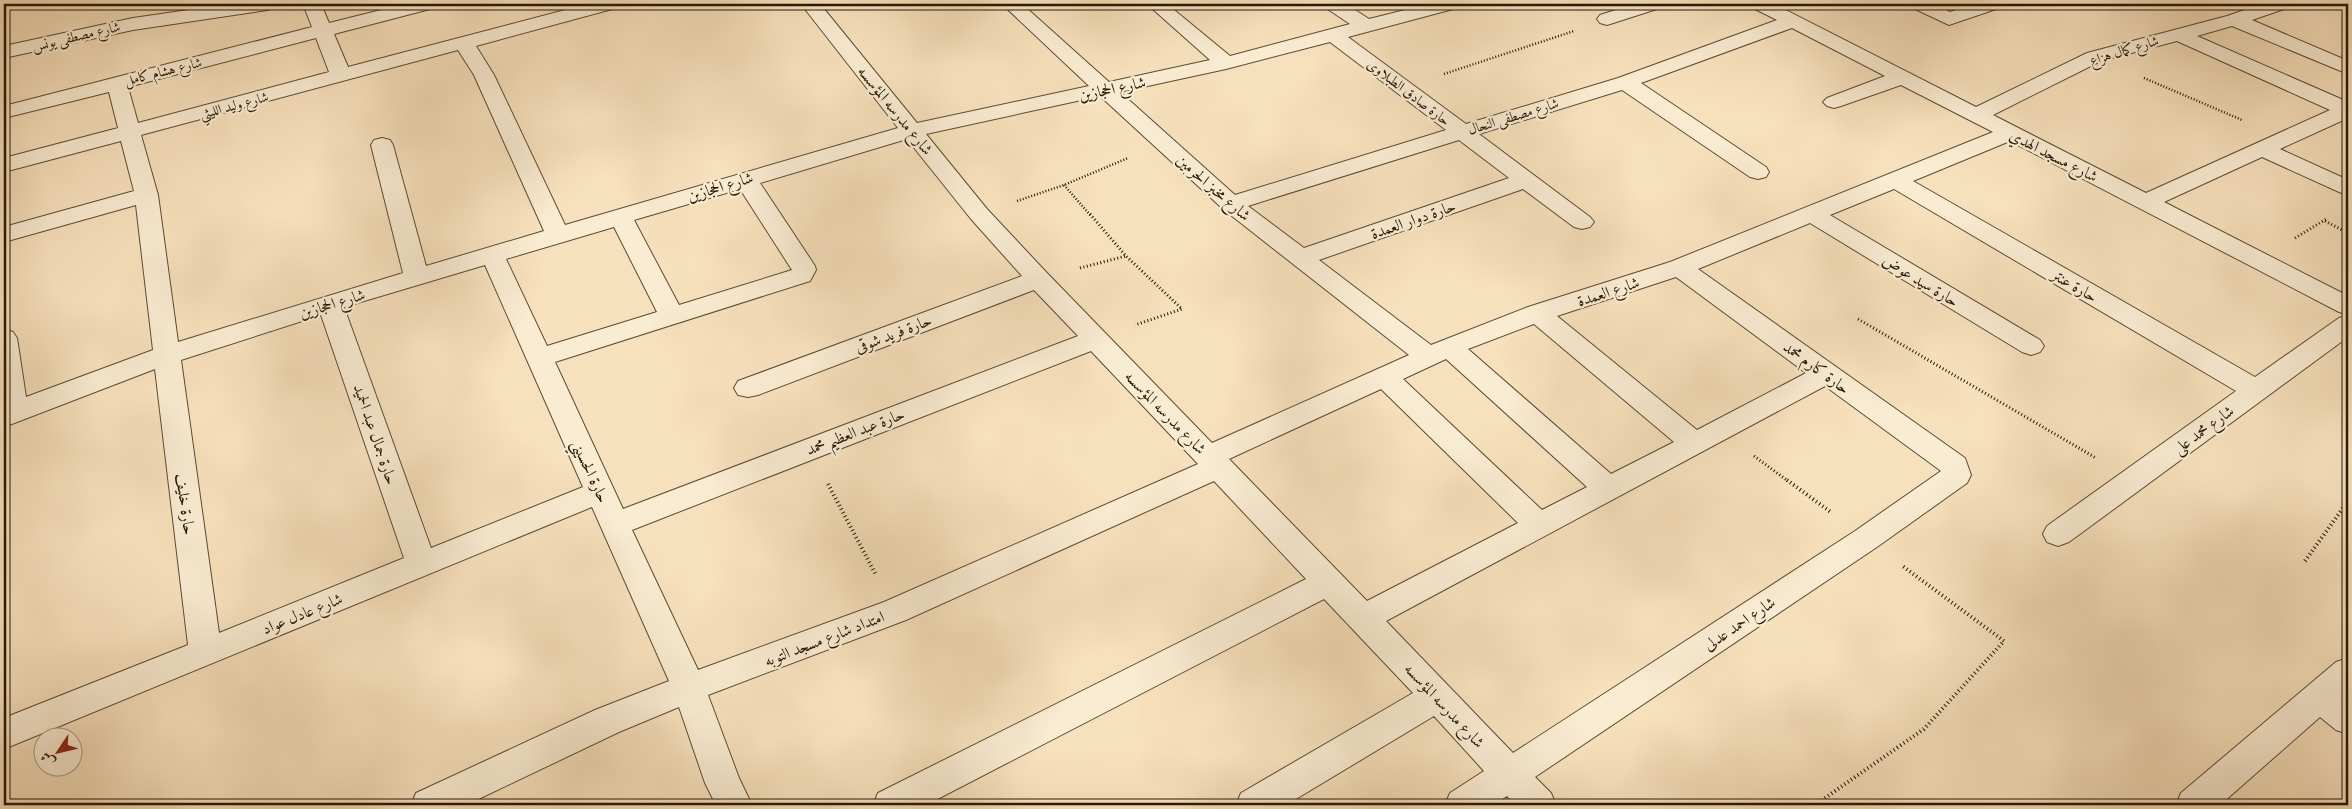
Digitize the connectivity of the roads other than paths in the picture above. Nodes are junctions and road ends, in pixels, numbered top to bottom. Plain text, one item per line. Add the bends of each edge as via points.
1 (267, 4) edge
2 (312, 4) edge
3 (427, 4) edge
4 (609, 4) edge
5 (810, 4) edge
6 (1012, 4) edge
7 (1156, 4) edge
8 (1333, 4) edge
9 (1450, 4) edge
10 (1652, 4) edge
11 (1760, 4) edge
12 (1920, 4) edge
13 (1992, 4) edge
14 (2280, 4) edge
15 (1607, 19) road end
16 (2234, 20) junction
17 (1793, 21) junction
18 (1366, 26) junction
19 (323, 31) junction
20 (1332, 34) junction
21 (2178, 34) junction
22 (464, 43) junction
23 (4, 52) edge
24 (1226, 62) junction
25 (2348, 68) edge
26 (341, 76) junction
27 (1902, 77) junction
28 (1625, 82) junction
29 (117, 83) junction
30 (1107, 89) junction
31 (1834, 102) dead end
32 (2348, 110) edge
33 (4, 112) edge
34 (1976, 115) junction
35 (913, 130) junction
36 (1462, 132) junction
37 (130, 133) junction
38 (2010, 133) junction
39 (382, 145) dead end
40 (2262, 149) junction
41 (4, 165) edge
42 (1758, 172) dead end
43 (745, 178) junction
44 (1526, 180) junction
45 (1894, 180) junction
46 (2348, 189) edge
47 (146, 195) junction
48 (2146, 202) junction
49 (1231, 204) junction
50 (1811, 214) junction
51 (620, 216) junction
52 (1582, 222) dead end
53 (4, 235) edge
54 (558, 235) junction
55 (492, 254) junction
56 (1301, 258) junction
57 (1679, 268) junction
58 (416, 277) junction
59 (1038, 279) junction
60 (330, 303) junction
61 (2348, 306) edge
62 (1537, 313) junction
63 (672, 317) junction
64 (2348, 324) edge
65 (4, 338) edge
66 (1096, 339) junction
67 (2031, 346) dead end
68 (1438, 352) junction
69 (166, 355) junction
70 (539, 358) junction
71 (1826, 374) junction
72 (1384, 376) junction
73 (748, 388) dead end
74 (2256, 390) junction
75 (9, 415) edge
76 (1694, 443) junction
77 (1214, 462) junction
78 (1955, 466) joint
79 (1609, 489) junction
80 (600, 492) junction
81 (615, 524) junction
82 (1539, 525) junction
83 (2058, 534) dead end
84 (422, 565) junction
85 (1328, 582) junction
86 (1362, 619) junction
87 (205, 652) junction
88 (2348, 672) edge
89 (689, 688) junction
90 (1437, 696) junction
91 (2319, 697) junction
92 (2348, 719) edge
93 (4, 734) edge
94 (1510, 775) junction
95 (429, 805) edge
96 (734, 805) edge
97 (891, 805) edge
98 (1254, 805) edge
99 (1463, 805) edge
100 (1538, 805) edge
101 (2194, 805) edge

1 - 23 street, شارع مصطفى يونس via 133,24
2 - 19 street
3 - 19 street, شارع هشام كامل
4 - 22 street, شارع وليد الليثي
5 - 35 street, شارع مدرسه المؤسسه
6 - 30 street, شارع مخبز الحرمين
7 - 24 street
8 - 18 street
9 - 18 street, شارع الحجازين
10 - 15 street
11 - 17 street, شارع مسجد الهدي
12 - 13 street via 1949,19
14 - 16 street, شارع كمال هزاع
16 - 21 street, شارع كمال هزاع
16 - 25 street
17 - 27 street, شارع مسجد الهدي
17 - 28 street, شارع مصطفى النحال
18 - 20 street, شارع الحجازين
19 - 26 street
19 - 29 street, شارع هشام كامل
20 - 24 street, شارع الحجازين
20 - 36 street, حارة صادق الطبلاوى
21 - 32 street
21 - 34 street, شارع كمال هزاع via 2094,57
22 - 26 street, شارع وليد الليثي
22 - 54 street via 484,75
24 - 30 street, شارع الحجازين
26 - 37 street, شارع وليد الليثي
27 - 31 street
27 - 34 street, شارع مسجد الهدي
28 - 36 street, شارع مصطفى النحال
28 - 42 street
29 - 33 street, شارع هشام كامل
29 - 37 street, حارة خليف
30 - 35 street, شارع الحجازين
30 - 49 street, شارع مخبز الحرمين
32 - 40 street
34 - 38 street, شارع مسجد الهدي
35 - 43 street, شارع الحجازين
35 - 59 street, شارع مدرسه المؤسسه via 979,214
36 - 44 street, حارة صادق الطبلاوى
36 - 49 street, شارع مصطفى النحال
37 - 41 street, شارع وليد الليثي
37 - 47 street, حارة خليف
38 - 45 street, شارع العمدة
38 - 48 street, شارع مسجد الهدي
39 - 58 street
40 - 46 street
40 - 48 street
43 - 51 street, شارع الحجازين
43 - 63 street via 803,266 803,272 796,278
44 - 52 street, حارة صادق الطبلاوى
44 - 56 street, حارة دوار العمدة
45 - 50 street, شارع العمدة
45 - 74 street, حارة عنتر
47 - 53 street
47 - 69 street, حارة خليف
48 - 61 street, شارع مسجد الهدي
49 - 56 street, شارع مخبز الحرمين
50 - 57 street, شارع العمدة
50 - 67 street, حارة سيد عوض
51 - 54 street, شارع الحجازين
51 - 63 street
54 - 55 street, شارع الحجازين
55 - 58 street, شارع الحجازين
55 - 70 street, حارة الحسيني
56 - 68 street, شارع مخبز الحرمين
57 - 62 street, شارع العمدة
57 - 71 street, حارة كارم محمد
58 - 60 street, شارع الحجازين
59 - 66 street, شارع مدرسه المؤسسه
59 - 73 street, حارة فريد شوقى
60 - 69 street, شارع الحجازين
60 - 84 street, حارة جمال عبد الحميد
62 - 68 street, شارع العمدة
62 - 76 street
63 - 70 street
64 - 74 street, شارع محمد على
65 - 75 street
66 - 77 street, شارع مدرسه المؤسسه
66 - 81 street, حارة عبد العظيم محمد
68 - 72 street, شارع العمدة
68 - 79 street, شارع مخبز الحرمين
69 - 75 street, شارع الحجازين
69 - 87 street, حارة خليف
70 - 80 street, حارة الحسيني
71 - 76 street
71 - 78 street, حارة كارم محمد
72 - 77 street, شارع العمدة
72 - 82 street
74 - 83 street, شارع محمد على
76 - 79 street
77 - 85 street, شارع مدرسه المؤسسه
77 - 89 street, امتداد شارع مسجد التوبه via 895,611
78 - 94 street, شارع احمد عدلى via 1956,478
79 - 82 street
80 - 81 street, حارة الحسيني
80 - 84 street, شارع عادل عواد
81 - 89 street, حارة الحسيني
82 - 86 street
84 - 87 street, شارع عادل عواد
85 - 86 street, شارع مدرسه المؤسسه
85 - 97 street
86 - 90 street, شارع مدرسه المؤسسه
87 - 93 street, شارع عادل عواد
88 - 91 street
89 - 95 street, امتداد شارع مسجد التوبه via 607,721
89 - 96 street, حارة الحسيني
90 - 94 street, شارع مدرسه المؤسسه
90 - 98 street
91 - 92 street
91 - 101 street
94 - 99 street
94 - 100 street, شارع مدرسه المؤسسه

